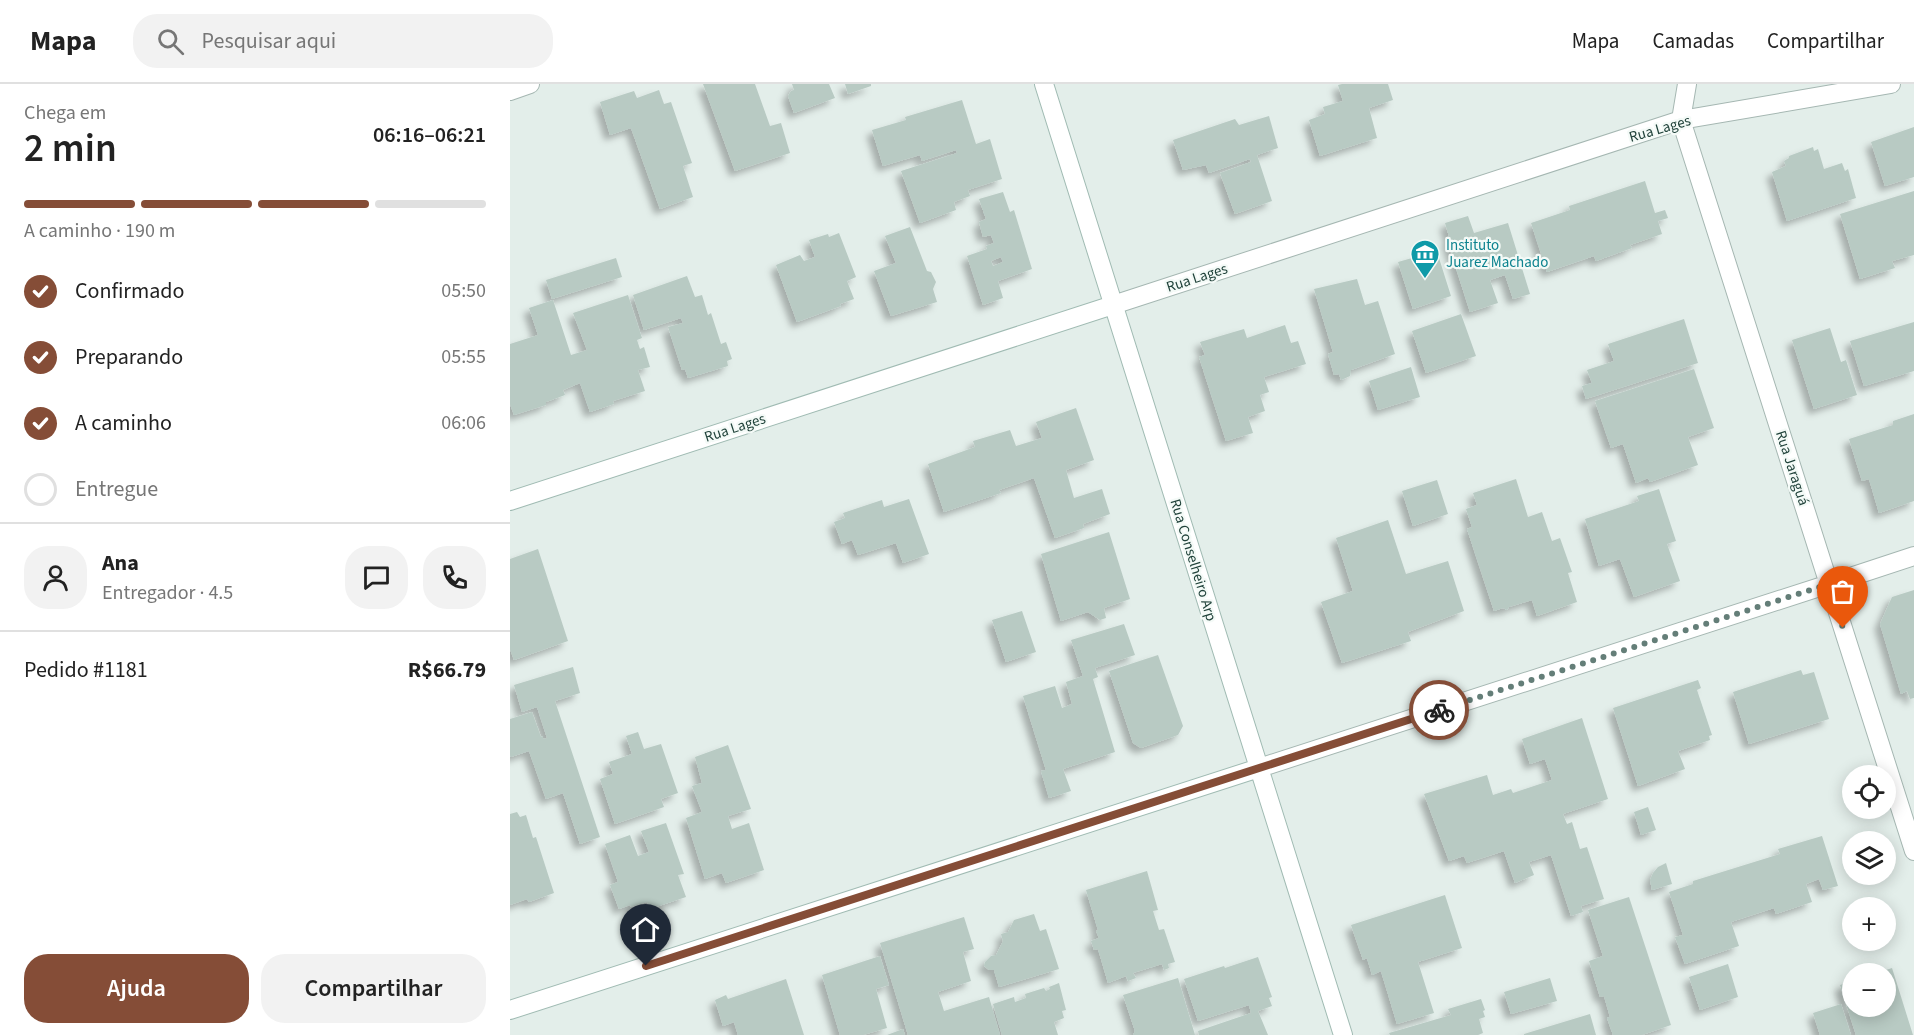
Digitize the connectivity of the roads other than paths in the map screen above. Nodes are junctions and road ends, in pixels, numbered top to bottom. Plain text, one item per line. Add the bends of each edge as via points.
1 (530, 84) edge
2 (1044, 84) edge
3 (1687, 84) edge
4 (1891, 84) edge
5 (510, 91) edge
6 (1682, 120) junction
7 (1113, 305) junction
8 (510, 501) edge
9 (1914, 556) edge
10 (1829, 584) junction
11 (1259, 768) junction
12 (1914, 851) edge
13 (510, 1011) edge
14 (1343, 1035) edge

1 - 5 main road
2 - 7 main road, Rua Conselheiro Arp
3 - 6 main road, Rua Jaraguá
4 - 6 main road, Rua Lages
6 - 7 main road, Rua Lages
6 - 10 main road, Rua Jaraguá
7 - 8 main road, Rua Lages
7 - 11 main road, Rua Conselheiro Arp
9 - 10 main road
10 - 11 main road
10 - 12 main road, Rua Jaraguá
11 - 13 main road
11 - 14 main road, Rua Conselheiro Arp

